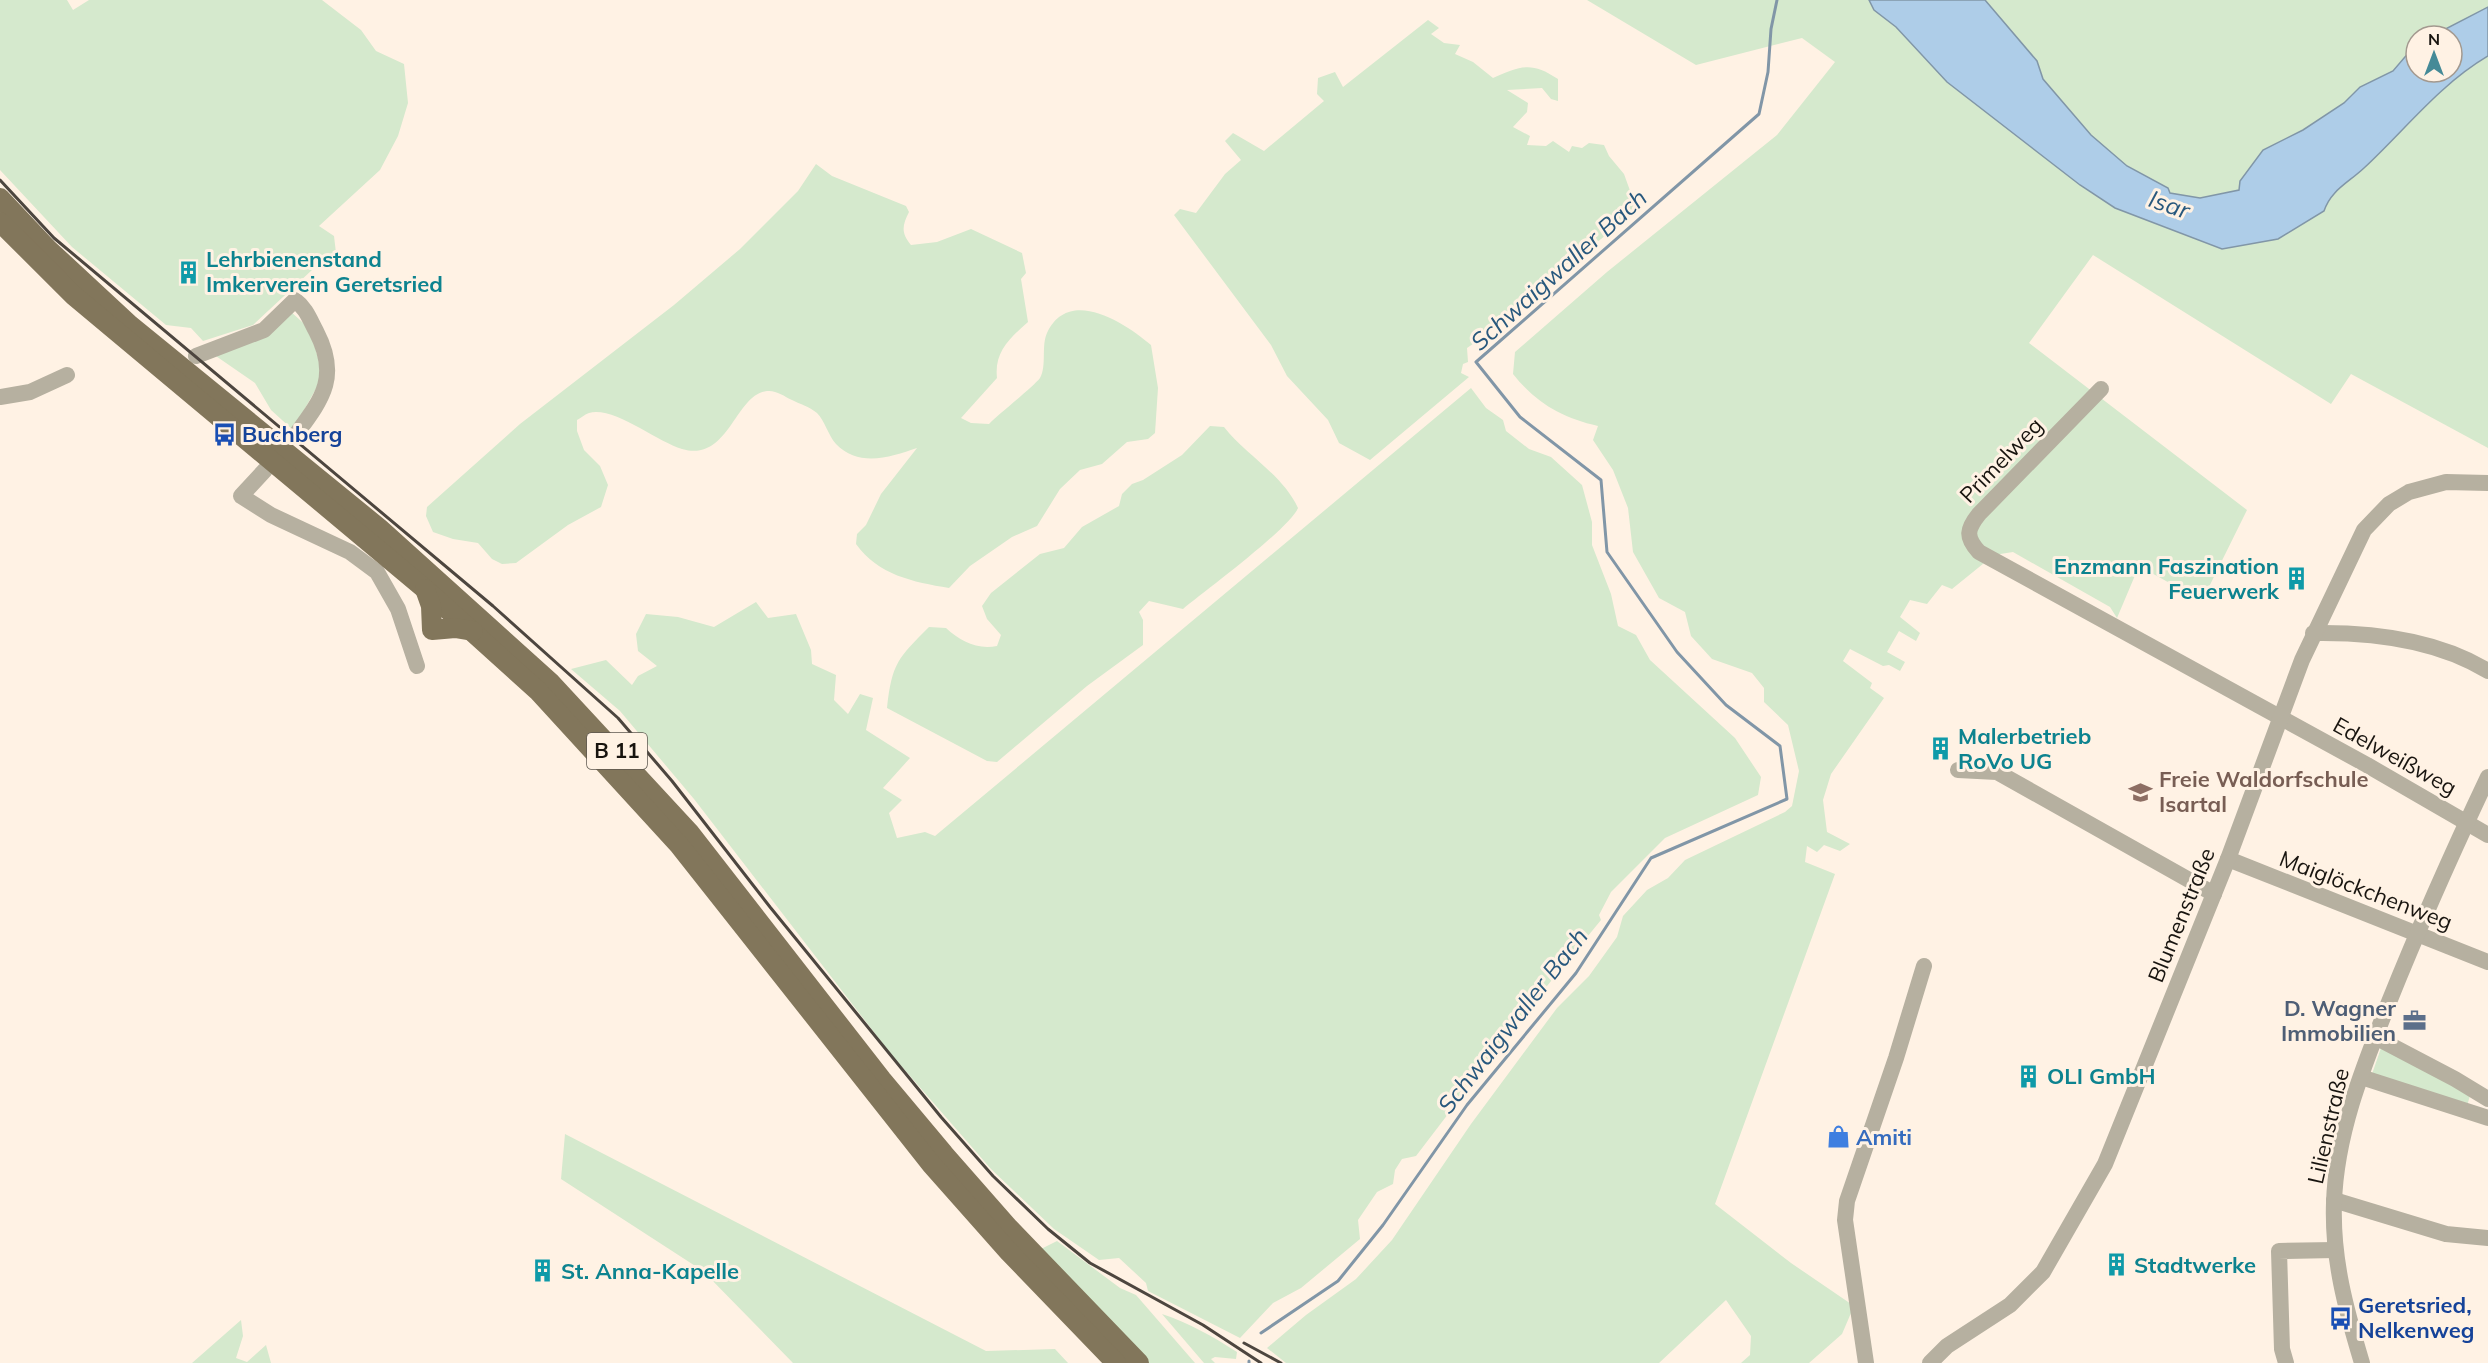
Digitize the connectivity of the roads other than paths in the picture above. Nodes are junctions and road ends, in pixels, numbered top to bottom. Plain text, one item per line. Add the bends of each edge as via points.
1 (0, 198) edge
2 (0, 222) edge
3 (163, 351) junction
4 (196, 356) junction
5 (68, 375) dead end
6 (198, 380) junction
7 (2101, 389) dead end
8 (0, 397) edge
9 (297, 433) dead end
10 (265, 470) dead end
11 (2488, 483) edge
12 (425, 588) junction
13 (432, 630) junction
14 (473, 631) junction
15 (2313, 633) junction
16 (411, 643) junction
17 (417, 666) dead end
18 (2488, 671) edge
19 (2279, 718) junction
20 (1958, 770) dead end
21 (2488, 777) edge
22 (2467, 822) junction
23 (2488, 835) edge
24 (2228, 859) junction
25 (2214, 894) junction
26 (2416, 934) junction
27 (2488, 962) edge
28 (1924, 966) dead end
29 (2375, 1037) junction
30 (2361, 1077) junction
31 (2488, 1099) edge
32 (2488, 1118) edge
33 (2334, 1200) junction
34 (2487, 1240) edge
35 (2336, 1250) junction
36 (1116, 1363) edge
37 (1139, 1363) edge
38 (1866, 1363) edge
39 (1930, 1363) edge
40 (2286, 1363) edge
41 (2362, 1363) edge

1 - 3 main road, B 11 via 48,249
2 - 12 main road, B 11 via 89,309
3 - 4 main road via 185,358
3 - 6 main road, B 11
4 - 6 main road via 192,365
4 - 9 street via 264,330 295,300 303,306 324,345 328,366 326,388
5 - 8 street via 30,392
6 - 37 main road, B 11 via 439,580 611,744 689,832 944,1154
7 - 19 street, Primelweg via 1979,514 1968,528 1968,537 1979,552
10 - 16 street via 240,496 350,552 377,572
11 - 15 street, Blumenstraße via 2434,484 2389,504 2355,543
12 - 13 main road
12 - 14 main road, B 11
13 - 14 main road
13 - 16 street
14 - 36 main road, B 11 via 553,708 679,845 931,1164
15 - 18 street via 2355,632 2390,637 2443,651
15 - 19 street, Blumenstraße
16 - 17 street
19 - 22 street, Edelweißweg
19 - 24 street, Blumenstraße
20 - 25 street via 1997,772
21 - 22 street, Lilienstraße
22 - 23 street, Edelweißweg
22 - 26 street, Lilienstraße
24 - 25 street, Blumenstraße
24 - 26 street, Maiglöckchenweg
25 - 39 street, Blumenstraße via 2106,1164 2054,1256 2010,1305 1947,1346
26 - 27 street, Maiglöckchenweg
26 - 29 street, Lilienstraße
28 - 38 street via 1847,1201 1846,1231
29 - 30 street, Lilienstraße
29 - 31 street via 2456,1078
30 - 32 street
30 - 33 street, Lilienstraße via 2342,1142
33 - 34 street via 2446,1234
33 - 35 street, Lilienstraße
35 - 40 street via 2279,1251 2282,1349
35 - 41 street, Lilienstraße via 2341,1292

